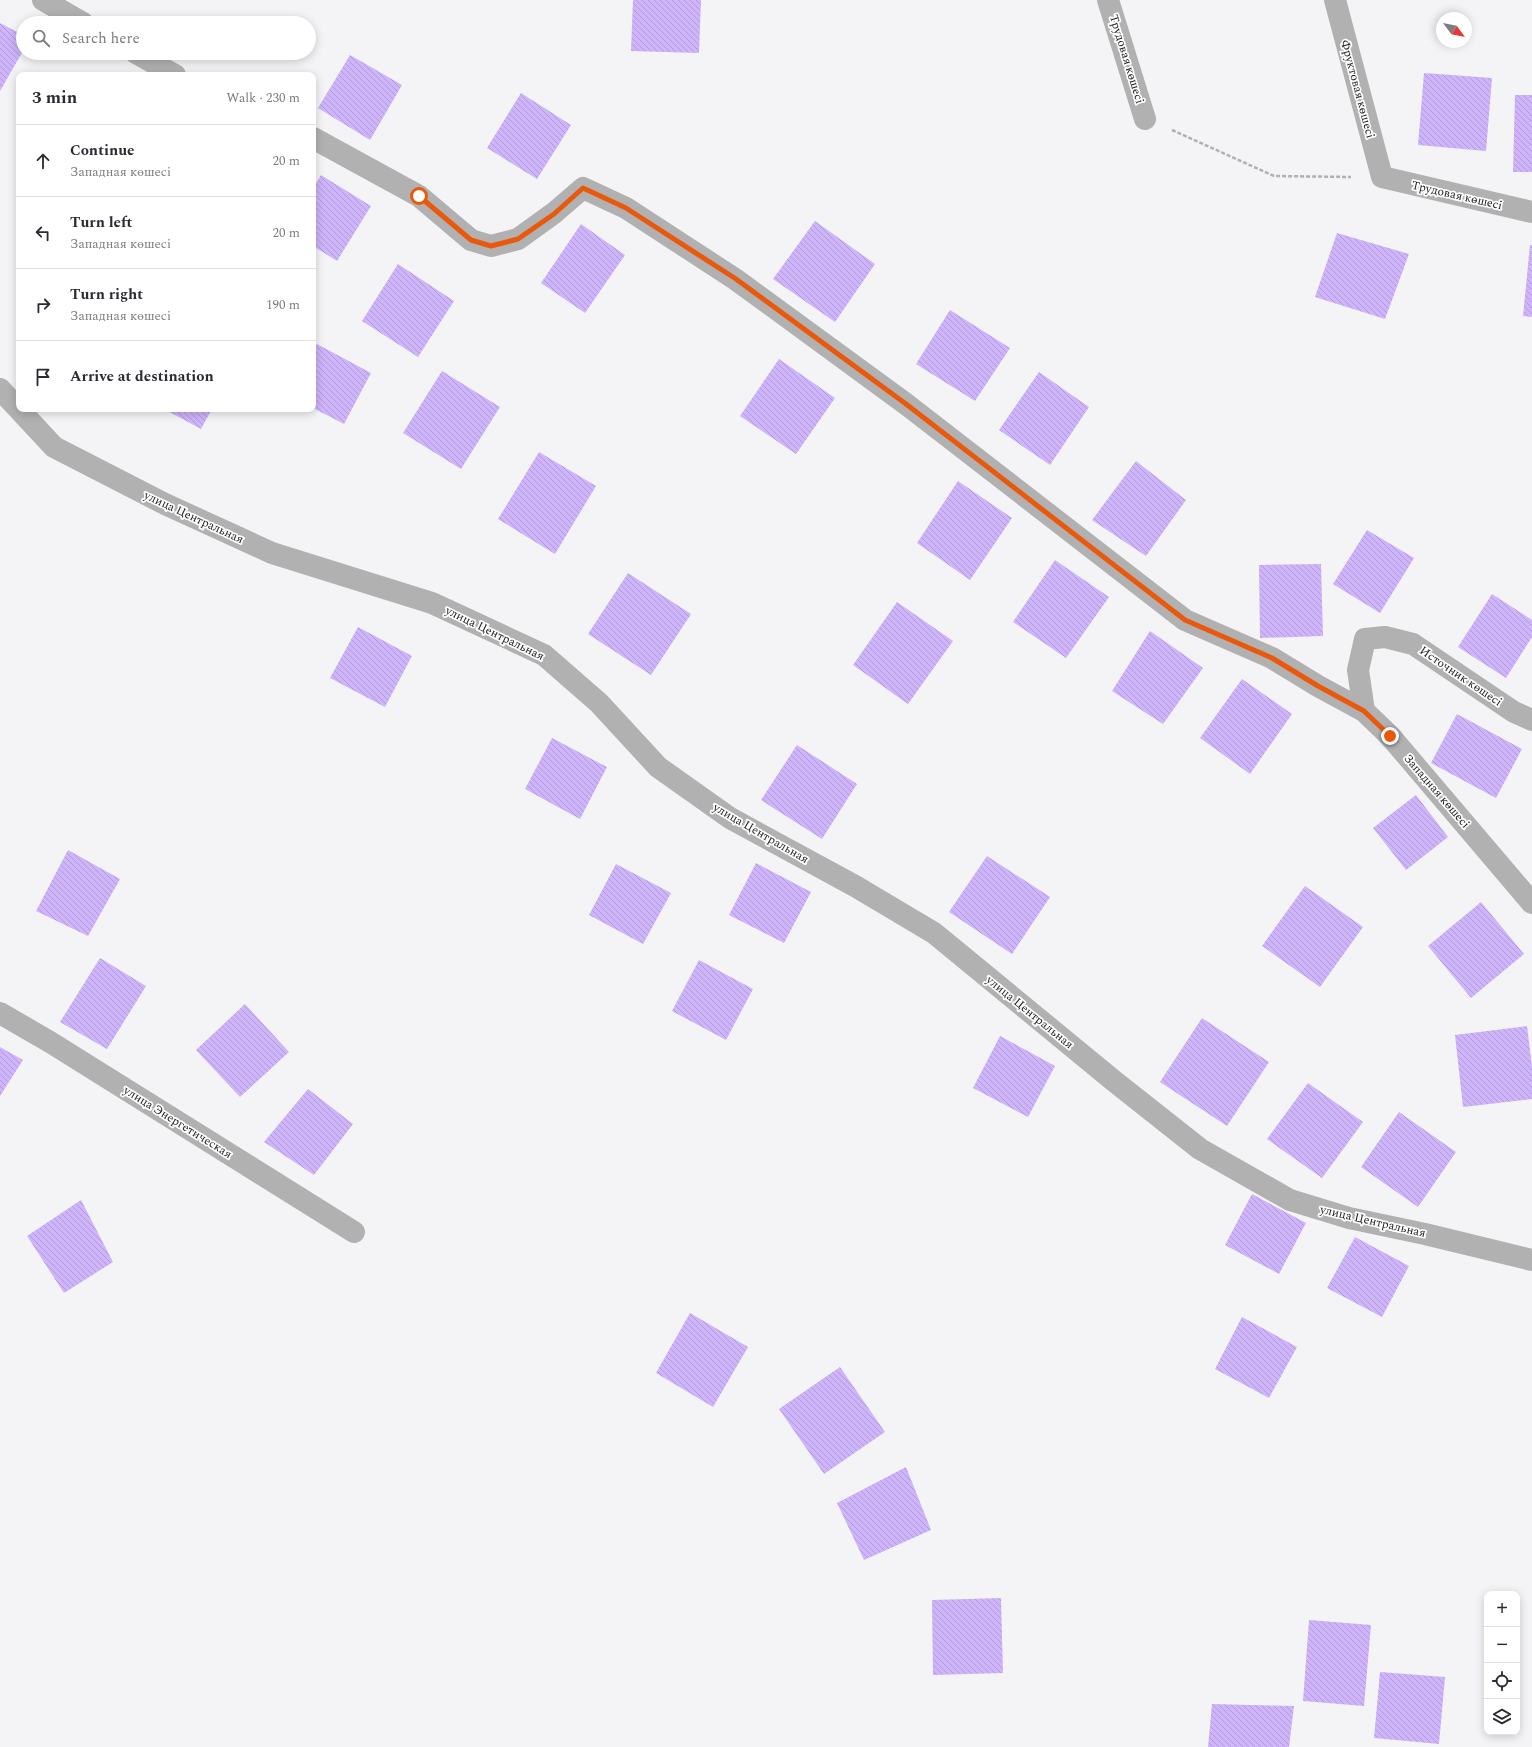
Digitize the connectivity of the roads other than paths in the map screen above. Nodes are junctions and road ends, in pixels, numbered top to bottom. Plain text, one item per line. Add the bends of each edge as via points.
1 (43, 0) edge
2 (1108, 0) edge
3 (1335, 0) edge
4 (71, 16) edge
5 (148, 60) edge
6 (170, 72) edge
7 (1146, 119) road end
8 (316, 140) edge
9 (1382, 177) joint
10 (1532, 212) edge
11 (0, 389) edge
12 (16, 406) edge
13 (21, 412) edge
14 (1364, 711) junction
15 (1532, 720) edge
16 (1532, 903) edge
17 (0, 1013) edge
18 (354, 1232) dead end
19 (1532, 1260) edge

1 - 4 street
2 - 7 street, Трудовая көшесі
3 - 9 street, Фруктовая көшесі
5 - 6 street
8 - 14 street, Западная көшесі via 419,196 471,240 491,246 518,239 554,214 583,188 626,208 736,279 906,404 1185,620 1272,658
9 - 10 street, Трудовая көшесі
11 - 12 street, улица Центральная
13 - 19 street, улица Центральная via 54,447 165,504 272,554 432,603 544,655 599,703 658,767 730,818 855,886 934,933 1200,1149 1290,1200 1349,1218
14 - 15 street, Источник көшесі via 1358,670 1365,639 1385,637 1413,644 1514,712
14 - 16 street, Западная көшесі via 1395,742
17 - 18 street, улица Энергетическая

